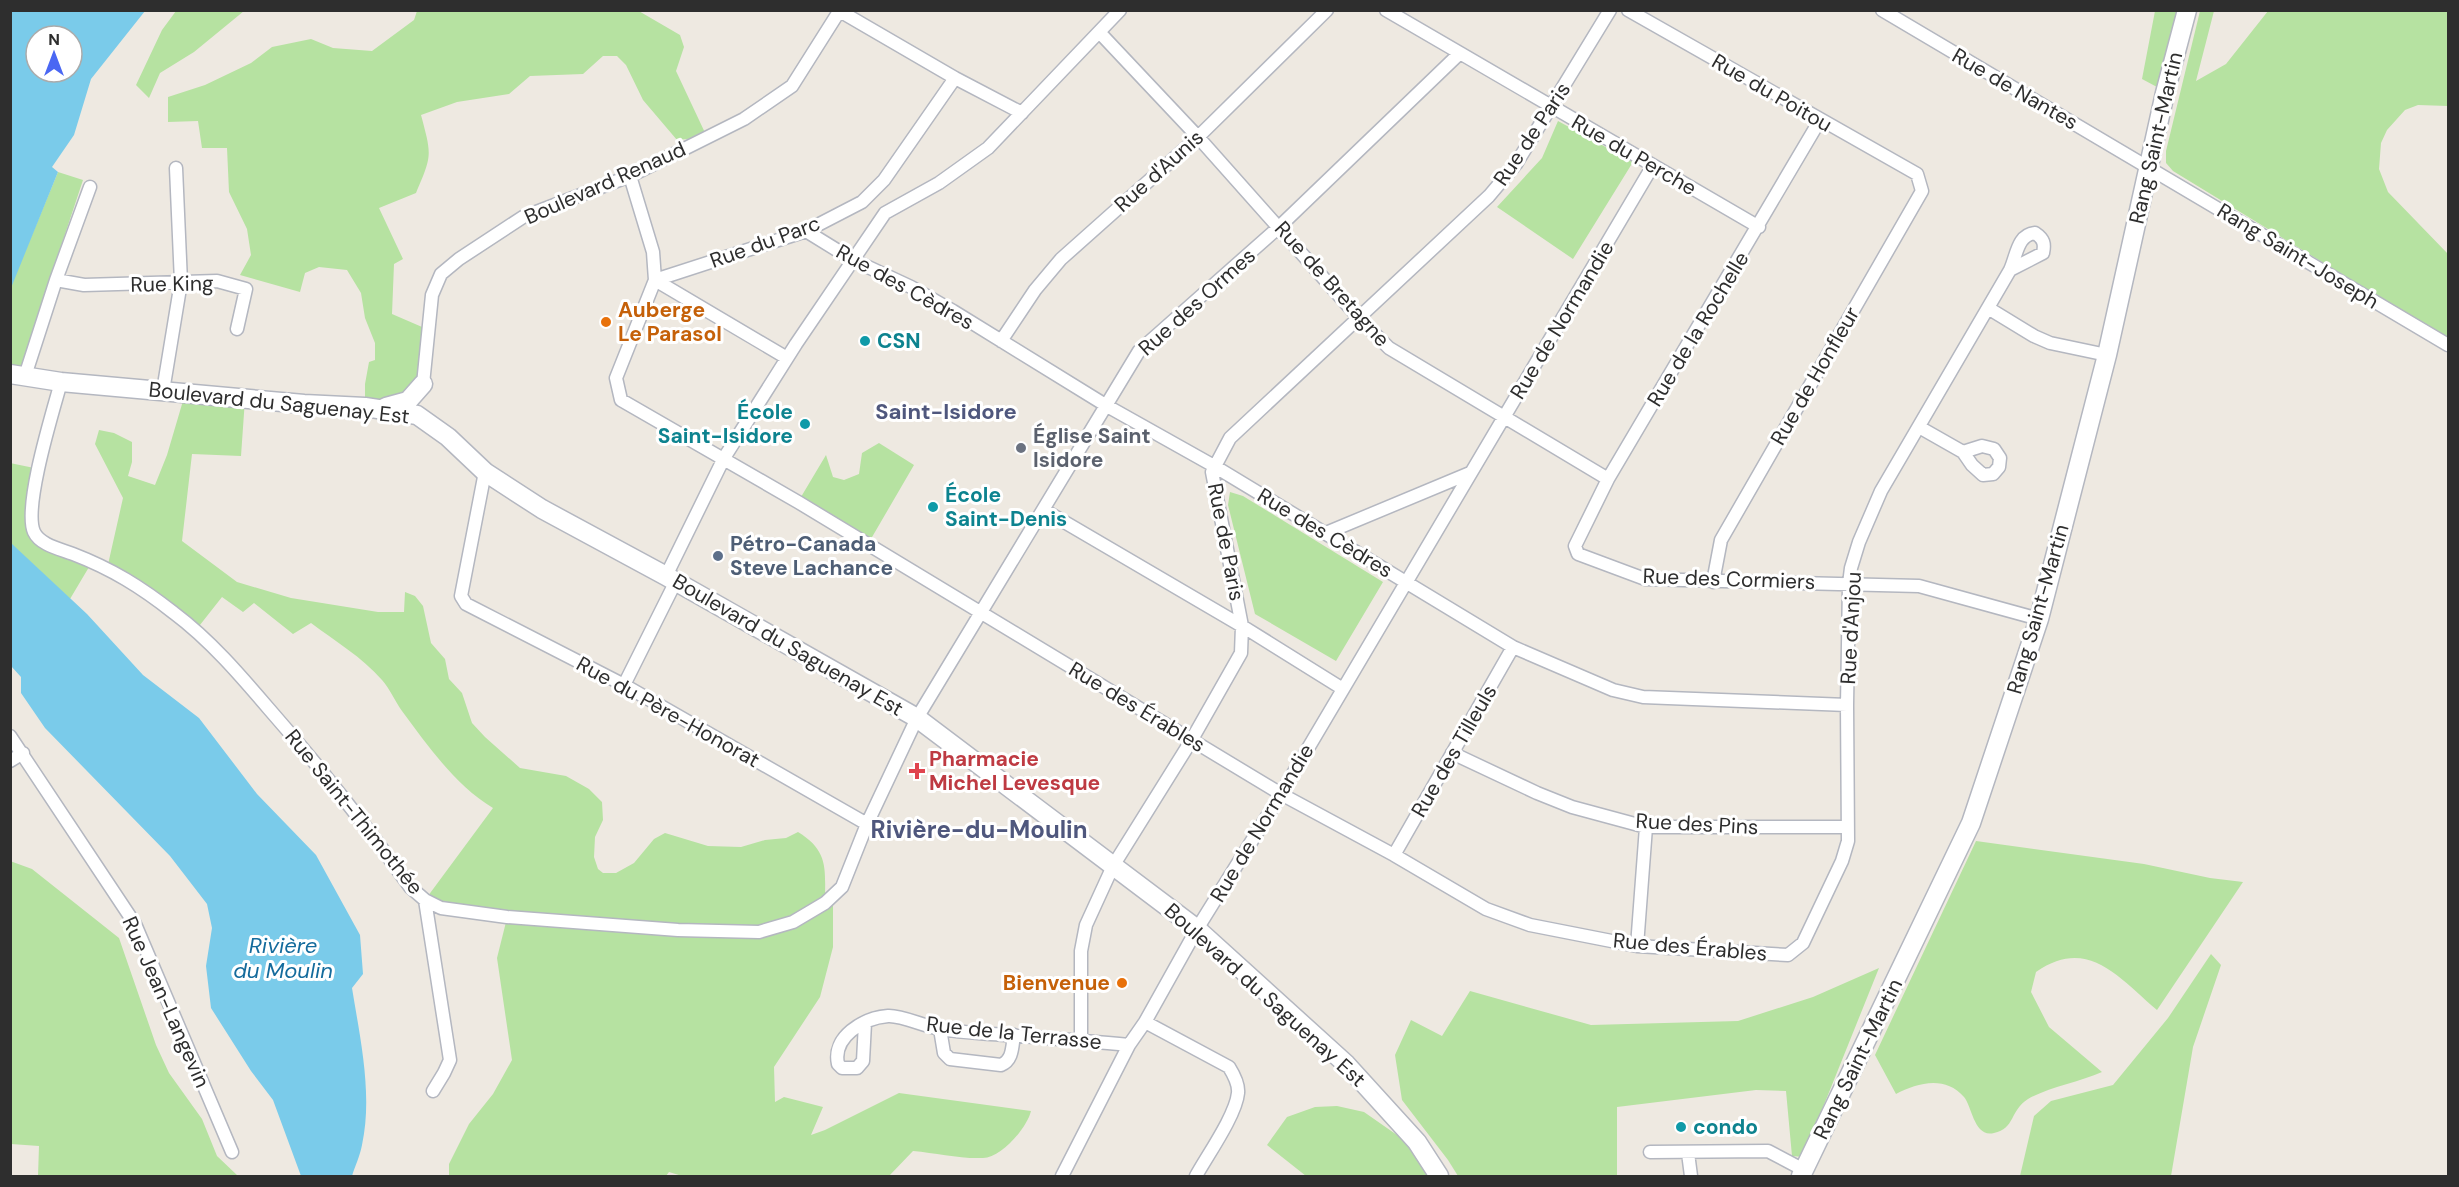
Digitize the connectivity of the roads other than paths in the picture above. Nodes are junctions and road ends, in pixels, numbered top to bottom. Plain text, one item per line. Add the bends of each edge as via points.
1 (1120, 10) edge
2 (1327, 10) edge
3 (1386, 10) edge
4 (1610, 10) edge
5 (1628, 10) edge
6 (1882, 10) edge
7 (2187, 10) edge
8 (839, 11) edge
9 (1100, 33) junction
10 (1459, 54) junction
11 (955, 78) junction
12 (1552, 107) junction
13 (1022, 113) junction
14 (1820, 120) junction
15 (1198, 137) junction
16 (1652, 167) junction
17 (2148, 167) junction
18 (176, 168) dead end
19 (1917, 174) joint
20 (630, 176) junction
21 (90, 187) dead end
22 (1279, 227) junction
23 (1759, 227) junction
24 (806, 231) junction
25 (853, 260) junction
26 (2010, 270) dead end
27 (56, 280) junction
28 (655, 280) junction
29 (181, 282) junction
30 (1988, 308) junction
31 (1359, 318) junction
32 (237, 329) dead end
33 (1001, 341) junction
34 (2448, 345) edge
35 (2108, 355) junction
36 (787, 358) junction
37 (18, 375) edge
38 (61, 382) junction
39 (423, 384) junction
40 (164, 392) junction
41 (1107, 406) junction
42 (365, 407) junction
43 (1504, 418) junction
44 (1919, 426) junction
45 (448, 437) junction
46 (1963, 453) dead end
47 (724, 458) junction
48 (1214, 466) junction
49 (485, 472) junction
50 (1470, 473) junction
51 (1608, 479) junction
52 (1044, 510) junction
53 (1326, 534) junction
54 (1579, 540) joint
55 (671, 578) junction
56 (1406, 582) junction
57 (1713, 582) junction
58 (1849, 584) junction
59 (980, 611) junction
60 (2039, 620) junction
61 (1242, 626) junction
62 (1513, 647) junction
63 (624, 685) junction
64 (1343, 689) junction
65 (1847, 705) junction
66 (917, 718) junction
67 (10, 736) edge
68 (1191, 741) junction
69 (23, 753) junction
70 (1452, 753) junction
71 (10, 761) edge
72 (1281, 794) junction
73 (867, 824) junction
74 (1646, 827) junction
75 (1848, 827) junction
76 (1395, 855) junction
77 (1113, 866) junction
78 (425, 900) junction
79 (1197, 929) junction
80 (1803, 944) joint
81 (1637, 946) junction
82 (1145, 1022) junction
83 (864, 1023) dead end
84 (940, 1029) junction
85 (1014, 1035) junction
86 (1081, 1041) junction
87 (1129, 1045) junction
88 (433, 1091) dead end
89 (232, 1152) dead end
90 (1650, 1152) dead end
91 (1688, 1153) junction
92 (1802, 1173) edge
93 (1062, 1176) edge
94 (1196, 1176) edge
95 (1439, 1176) edge
96 (1690, 1176) edge

1 - 9 street
2 - 15 street, Rue d'Aunis
3 - 10 street, Rue du Perche
4 - 12 street, Rue de Paris
5 - 14 street, Rue du Poitou
6 - 17 street, Rue de Nantes
7 - 17 main road, Rang Saint-Martin
8 - 11 street
8 - 20 street, Boulevard Renaud via 792,86 744,119
9 - 13 street
9 - 15 street, Rue de Bretagne
10 - 12 street, Rue du Perche
10 - 22 street, Rue des Ormes
11 - 13 street
11 - 24 street, Rue du Parc via 884,180 862,202
12 - 16 street, Rue du Perche
12 - 31 street, Rue de Paris via 1516,164 1489,196
13 - 25 street via 988,148 939,183 885,213
14 - 19 street, Rue du Poitou
14 - 23 street, Rue de la Rochelle
15 - 22 street, Rue de Bretagne
15 - 33 street, Rue d'Aunis via 1061,259
16 - 23 street, Rue du Perche
16 - 43 street, Rue de Normandie
17 - 34 street, Rang Saint-Joseph
17 - 35 main road, Rang Saint-Martin
18 - 29 street
19 - 57 street, Rue de Honfleur via 1922,191 1720,540
20 - 28 street via 653,252
20 - 39 street, Boulevard Renaud via 522,217 441,274 432,295
21 - 27 street
22 - 31 street, Rue de Bretagne
22 - 41 street, Rue des Ormes via 1139,351
23 - 51 street, Rue de la Rochelle
24 - 25 street, Rue des Cèdres
24 - 28 street, Rue du Parc
25 - 33 street, Rue des Cèdres via 911,287
25 - 36 street
26 - 30 street, Rue d'Anjou
27 - 29 street, Rue King via 84,285
27 - 37 street
28 - 36 street
28 - 47 street, Rue des Érables via 616,378 621,400
29 - 32 street, Rue King via 217,281 246,289
29 - 40 street
30 - 35 street via 2050,343
30 - 44 street, Rue d'Anjou
31 - 43 street, Rue de Bretagne via 1389,348
31 - 48 street, Rue de Paris via 1230,438
33 - 41 street, Rue des Cèdres
35 - 60 main road, Rang Saint-Martin
36 - 47 street
37 - 38 main road, Boulevard du Saguenay Est
38 - 40 main road, Boulevard du Saguenay Est
38 - 78 street, Rue Saint-Thimothée via 39,469 31,520 35,534 44,543 138,585 196,630 327,775 410,887
39 - 42 main road via 408,401 388,407
39 - 45 main road via 424,406 431,421
40 - 42 main road, Boulevard du Saguenay Est
41 - 48 street, Rue des Cèdres
41 - 52 street, Rue des Ormes
42 - 45 main road, Boulevard du Saguenay Est via 417,415
43 - 50 street, Rue de Normandie
43 - 51 street, Rue de Bretagne
44 - 46 street
44 - 58 street, Rue d'Anjou via 1881,491 1859,542
45 - 49 main road, Boulevard du Saguenay Est
47 - 55 street
47 - 59 street, Rue des Érables
48 - 53 street, Rue des Cèdres
48 - 61 street, Rue de Paris via 1212,472
49 - 55 main road, Boulevard du Saguenay Est via 542,508
49 - 63 street, Rue du Père-Honorat via 461,596 466,604
50 - 53 street
50 - 56 street, Rue de Normandie
51 - 54 street, Rue de la Rochelle
52 - 59 street, Rue des Ormes
52 - 61 street
53 - 56 street, Rue des Cèdres
54 - 57 street, Rue des Cormiers via 1575,546 1578,554 1611,569 1645,579
55 - 63 street
55 - 66 main road, Boulevard du Saguenay Est
56 - 62 street, Rue des Cèdres
56 - 64 street, Rue de Normandie
57 - 58 street, Rue des Cormiers
58 - 60 street, Rue des Cormiers via 1919,586
58 - 65 street, Rue d'Anjou
59 - 66 street, Rue des Ormes
59 - 68 street, Rue des Érables
60 - 92 main road, Rang Saint-Martin via 1971,823
61 - 64 street
61 - 68 street, Rue de Paris via 1241,653
62 - 65 street, Rue des Cèdres via 1613,690 1643,697
62 - 70 street, Rue des Tilleuls
63 - 73 street, Rue du Père-Honorat
64 - 72 street, Rue de Normandie
65 - 75 street, Rue d'Anjou
66 - 73 street, Rue Saint-Thimothée
66 - 77 main road, Boulevard du Saguenay Est
67 - 69 street, Rue Jean-Langevin
68 - 72 street, Rue des Érables
68 - 77 street, Rue de Paris
69 - 71 street
69 - 89 street, Rue Jean-Langevin via 135,924
70 - 74 street, Rue des Pins via 1572,807
70 - 76 street, Rue des Tilleuls
72 - 76 street, Rue des Érables
72 - 79 street, Rue de Normandie
73 - 78 street, Rue Saint-Thimothée via 842,887 825,903 793,922 759,932 507,917 441,908
74 - 75 street, Rue des Pins
74 - 81 street
75 - 80 street, Rue d'Anjou via 1842,861
76 - 81 street, Rue des Érables via 1486,909 1530,925
77 - 79 main road, Boulevard du Saguenay Est
77 - 86 street, Rue de Paris via 1084,934
78 - 88 street via 450,1060
79 - 82 street, Rue de Normandie
79 - 95 main road, Boulevard du Saguenay Est via 1347,1064 1417,1142
80 - 81 street, Rue des Érables via 1788,955
82 - 87 street, Rue de Normandie
82 - 94 street via 1229,1067 1236,1078 1234,1108
83 - 84 street, Rue de la Terrasse via 889,1016
84 - 85 street, Rue de la Terrasse
84 - 85 street via 944,1053 950,1059 1001,1065 1011,1055
85 - 86 street, Rue de la Terrasse
86 - 87 street, Rue de la Terrasse
87 - 93 street, Rue de Normandie
90 - 91 street
91 - 92 street via 1768,1151
91 - 96 street

